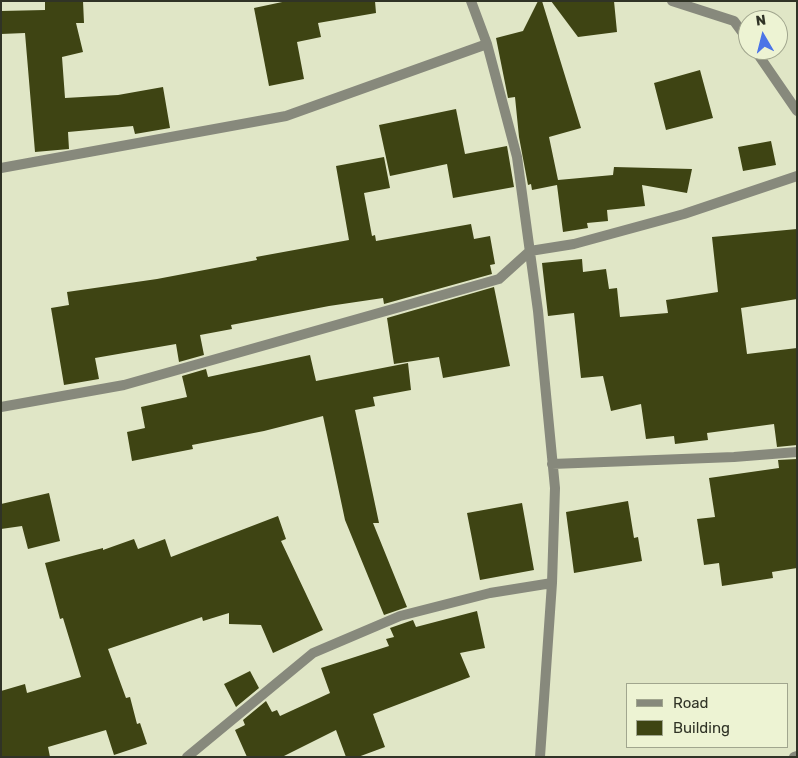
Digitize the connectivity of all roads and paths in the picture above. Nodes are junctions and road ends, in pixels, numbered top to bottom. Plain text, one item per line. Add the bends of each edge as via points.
1 (471, 1) edge
2 (672, 1) edge
3 (738, 26) edge
4 (487, 44) junction
5 (762, 60) edge
6 (797, 111) edge
7 (1, 168) edge
8 (797, 176) edge
9 (530, 251) junction
10 (1, 406) edge
11 (797, 452) edge
12 (552, 464) junction
13 (552, 583) junction
14 (188, 757) edge
15 (540, 757) edge

1 - 4 street
2 - 3 street via 734,21
4 - 7 street via 286,116
4 - 9 street via 517,157
5 - 6 street
8 - 9 street via 684,214 574,244
9 - 10 street via 499,279 124,384
9 - 12 street
11 - 12 street
12 - 13 street via 555,488
13 - 14 street via 400,616 313,653
13 - 15 street

